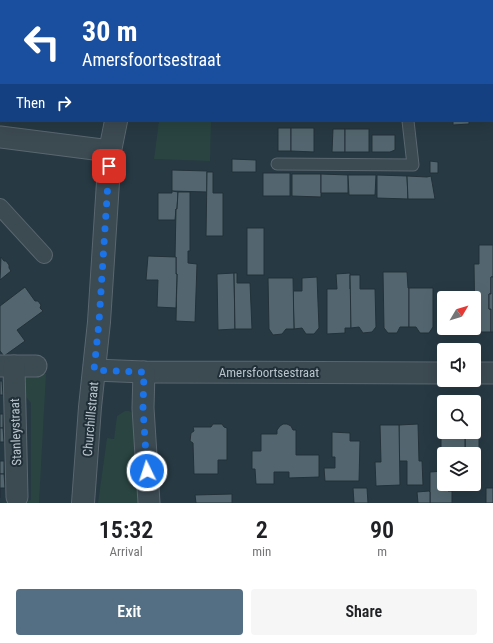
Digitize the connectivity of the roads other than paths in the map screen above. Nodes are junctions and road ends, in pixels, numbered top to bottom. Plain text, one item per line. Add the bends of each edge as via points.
1 (116, 122) edge
2 (408, 122) edge
3 (0, 137) edge
4 (110, 150) junction
5 (278, 164) dead end
6 (0, 207) edge
7 (44, 255) dead end
8 (7, 366) edge
9 (36, 366) dead end
10 (94, 370) junction
11 (144, 372) junction
12 (437, 373) edge
13 (481, 373) edge
14 (493, 373) edge
15 (17, 497) dead end
16 (83, 503) edge
17 (149, 503) edge

1 - 4 street, Churchillstraat
2 - 5 lane via 413,165
3 - 4 street
4 - 10 street, Churchillstraat
6 - 7 street
8 - 9 street, Stanleystraat
8 - 15 street, Stanleystraat
10 - 11 street, Amersfoortsestraat
10 - 16 street, Churchillstraat
11 - 12 street, Amersfoortsestraat
11 - 17 street via 143,408
13 - 14 street

